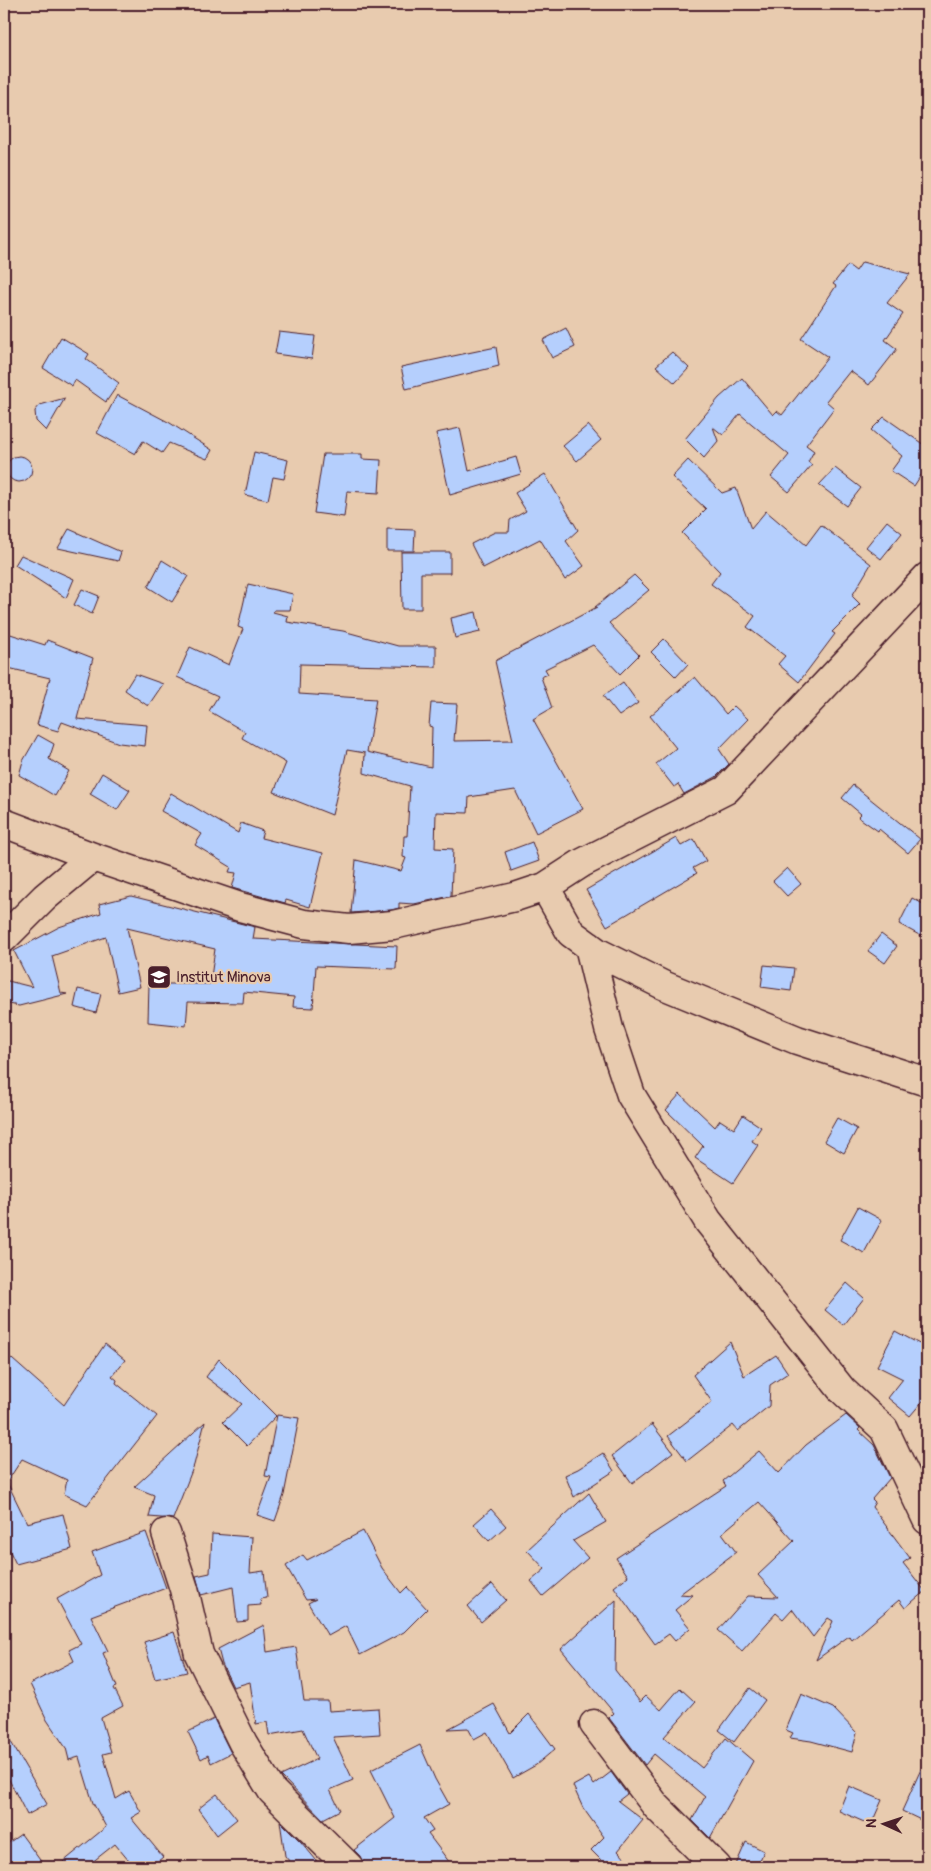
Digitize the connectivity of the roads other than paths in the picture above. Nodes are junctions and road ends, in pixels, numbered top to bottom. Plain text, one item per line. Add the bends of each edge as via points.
1 (927, 577) edge
2 (4, 823) edge
3 (93, 856) junction
4 (546, 887) junction
5 (4, 938) edge
6 (589, 946) junction
7 (927, 1082) edge
8 (927, 1520) edge
9 (166, 1534) dead end
10 (594, 1724) dead end
11 (349, 1867) edge
12 (718, 1867) edge

1 - 4 street via 726,790 582,863
2 - 3 street
3 - 4 street via 240,907 304,924 349,929 393,925
3 - 5 street
4 - 6 street via 571,933
6 - 7 street via 663,986 796,1040
6 - 8 street via 631,1095 708,1221 842,1390 884,1428
9 - 11 street via 184,1589 199,1654 243,1743 272,1790
10 - 12 street via 656,1806

